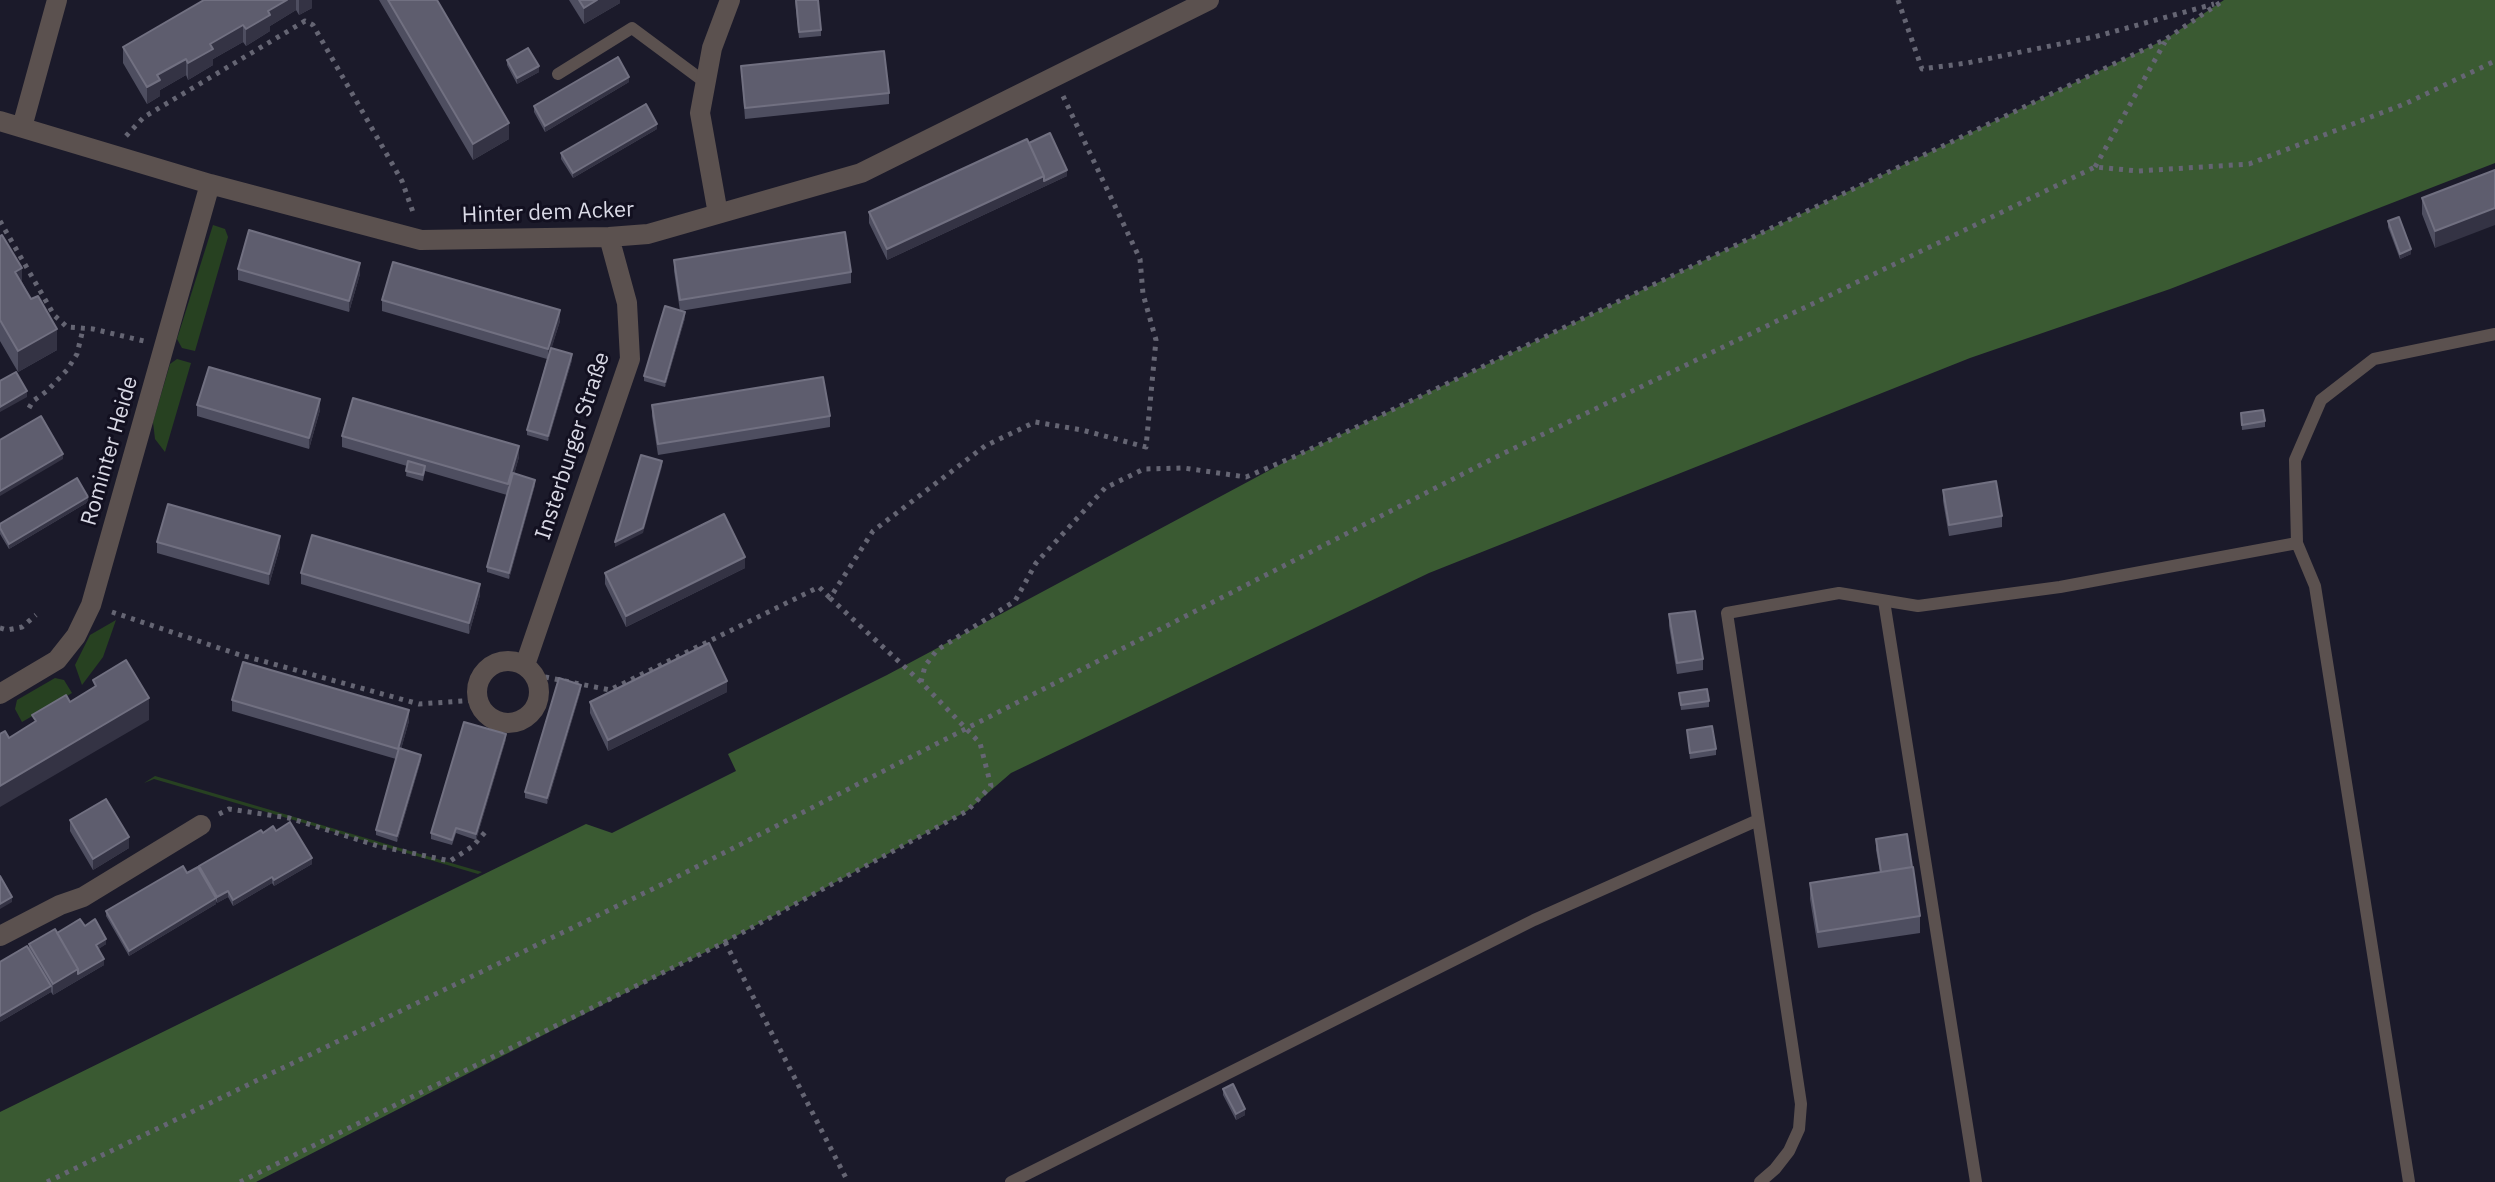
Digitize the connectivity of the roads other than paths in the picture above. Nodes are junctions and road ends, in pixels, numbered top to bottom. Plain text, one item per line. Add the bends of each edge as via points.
1 (57, 0) edge
2 (730, 0) edge
3 (1209, 0) edge
4 (558, 74) dead end
5 (706, 83) junction
6 (0, 121) edge
7 (22, 127) junction
8 (210, 184) junction
9 (718, 214) junction
10 (609, 237) junction
11 (2495, 334) edge
12 (2297, 543) junction
13 (1884, 601) junction
14 (530, 671) junction
15 (0, 694) edge
16 (1758, 820) junction
17 (201, 825) road end
18 (0, 936) edge
19 (1011, 1182) edge
20 (1760, 1182) edge
21 (1976, 1182) edge
22 (2409, 1182) edge

1 - 7 street
2 - 5 street
3 - 9 street, Hinter dem Acker via 861,173
4 - 5 lane via 632,28
5 - 9 street via 700,113
6 - 7 street, Hinter dem Acker
7 - 8 street, Hinter dem Acker
8 - 10 street, Hinter dem Acker via 421,240
8 - 15 street, Rominter Heide via 91,605 57,660
9 - 10 street, Hinter dem Acker via 648,234
10 - 14 street, Insterburger Straße via 627,303 630,359
11 - 12 lane via 2374,359 2321,400 2295,460
12 - 13 lane via 2060,587 1918,606
12 - 22 lane via 2315,586
13 - 16 lane via 1839,593 1727,613
13 - 21 lane
14 - 14 street, Insterburger Straße via 504,661 485,670 478,700 489,717 517,722 526,718 537,704 539,686
16 - 19 lane via 1534,920
16 - 20 lane via 1801,1104 1799,1129 1789,1151
17 - 18 street via 83,897

